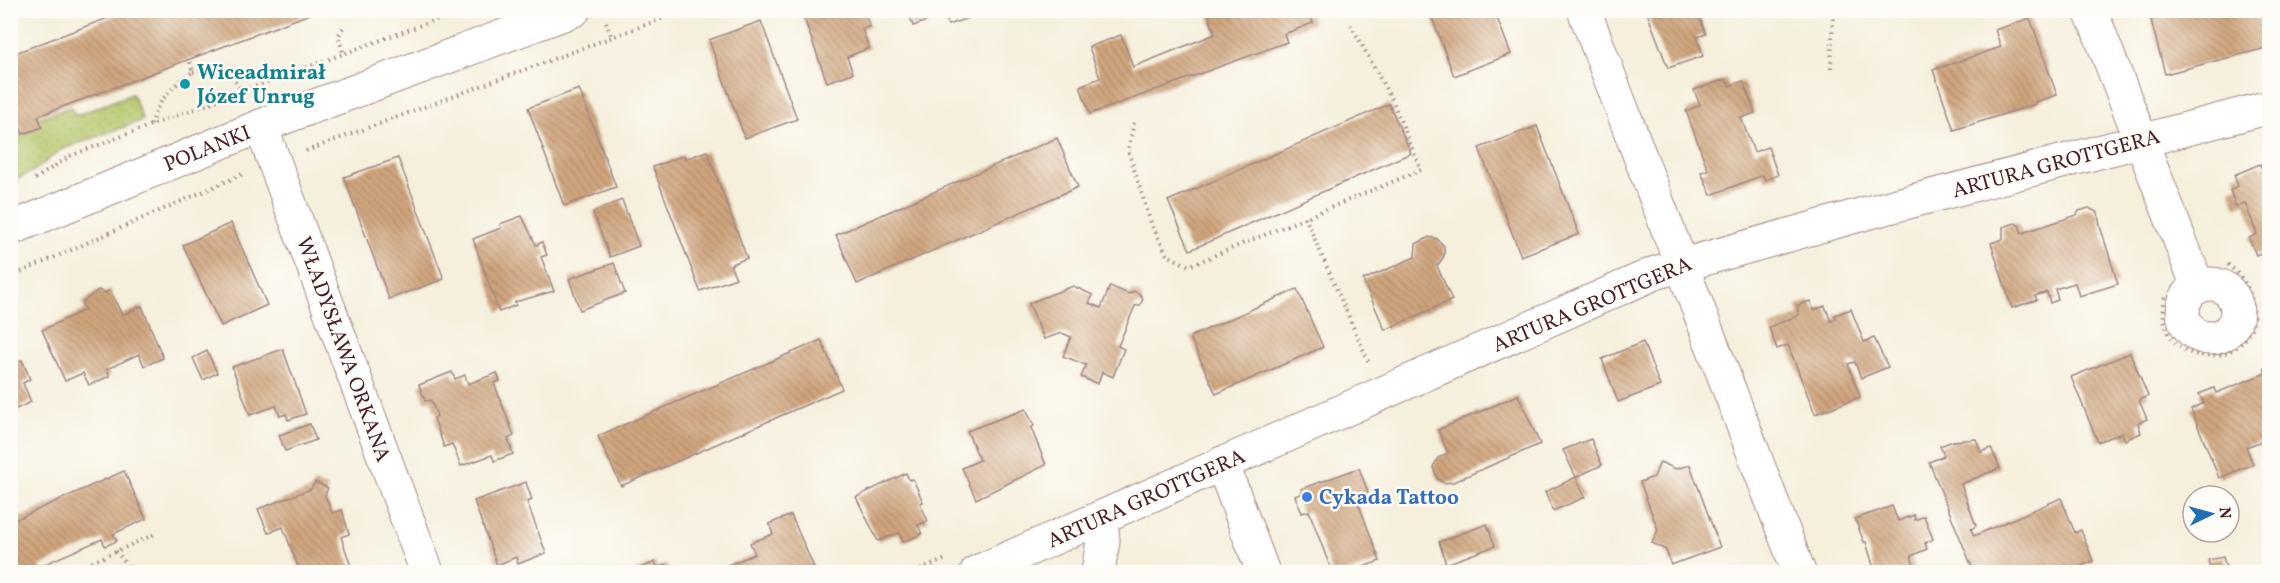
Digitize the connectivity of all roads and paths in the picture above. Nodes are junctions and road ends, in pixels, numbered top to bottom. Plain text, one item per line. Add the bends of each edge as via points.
1 (462, 10) edge
2 (574, 10) edge
3 (684, 10) edge
4 (1584, 10) edge
5 (1833, 10) edge
6 (2089, 10) edge
7 (1351, 25) dead end
8 (342, 28) dead end
9 (610, 32) dead end
10 (612, 38) junction
11 (344, 55) junction
12 (189, 59) dead end
13 (1831, 68) dead end
14 (193, 72) junction
15 (242, 92) junction
16 (2270, 107) edge
17 (1134, 123) dead end
18 (151, 124) junction
19 (261, 126) junction
20 (2140, 140) junction
21 (276, 164) junction
22 (28, 182) dead end
23 (1305, 217) junction
24 (10, 229) edge
25 (1682, 265) junction
26 (10, 277) edge
27 (2198, 287) dead end
28 (1383, 394) junction
29 (1222, 464) junction
30 (1101, 518) junction
31 (155, 534) dead end
32 (116, 551) junction
33 (70, 573) edge
34 (132, 573) edge
35 (427, 573) edge
36 (976, 573) edge
37 (1098, 573) edge
38 (1263, 573) edge
39 (1799, 573) edge

1 - 11 path
2 - 19 street, POLANKI
3 - 10 path
4 - 25 street
5 - 13 path
6 - 20 street
7 - 23 path via 1392,100 1421,170
8 - 11 path via 338,36
9 - 10 path
10 - 21 path
11 - 15 path
12 - 14 path
14 - 15 path via 230,72
14 - 18 path via 161,100
15 - 18 path
16 - 20 street, ARTURA GROTTGERA
17 - 23 path via 1128,150 1150,223 1167,255 1189,266
18 - 22 path via 70,156
19 - 21 street, WŁADYSŁAWA ORKANA
19 - 24 street, POLANKI
20 - 25 street, ARTURA GROTTGERA
20 - 27 street
21 - 26 path via 252,170
21 - 35 street, WŁADYSŁAWA ORKANA
23 - 28 path
25 - 28 street, ARTURA GROTTGERA
25 - 39 street
28 - 29 street, ARTURA GROTTGERA
29 - 30 street, ARTURA GROTTGERA
29 - 38 street
30 - 36 street, ARTURA GROTTGERA
30 - 37 street via 1103,540
31 - 32 path
32 - 33 path
32 - 34 path

